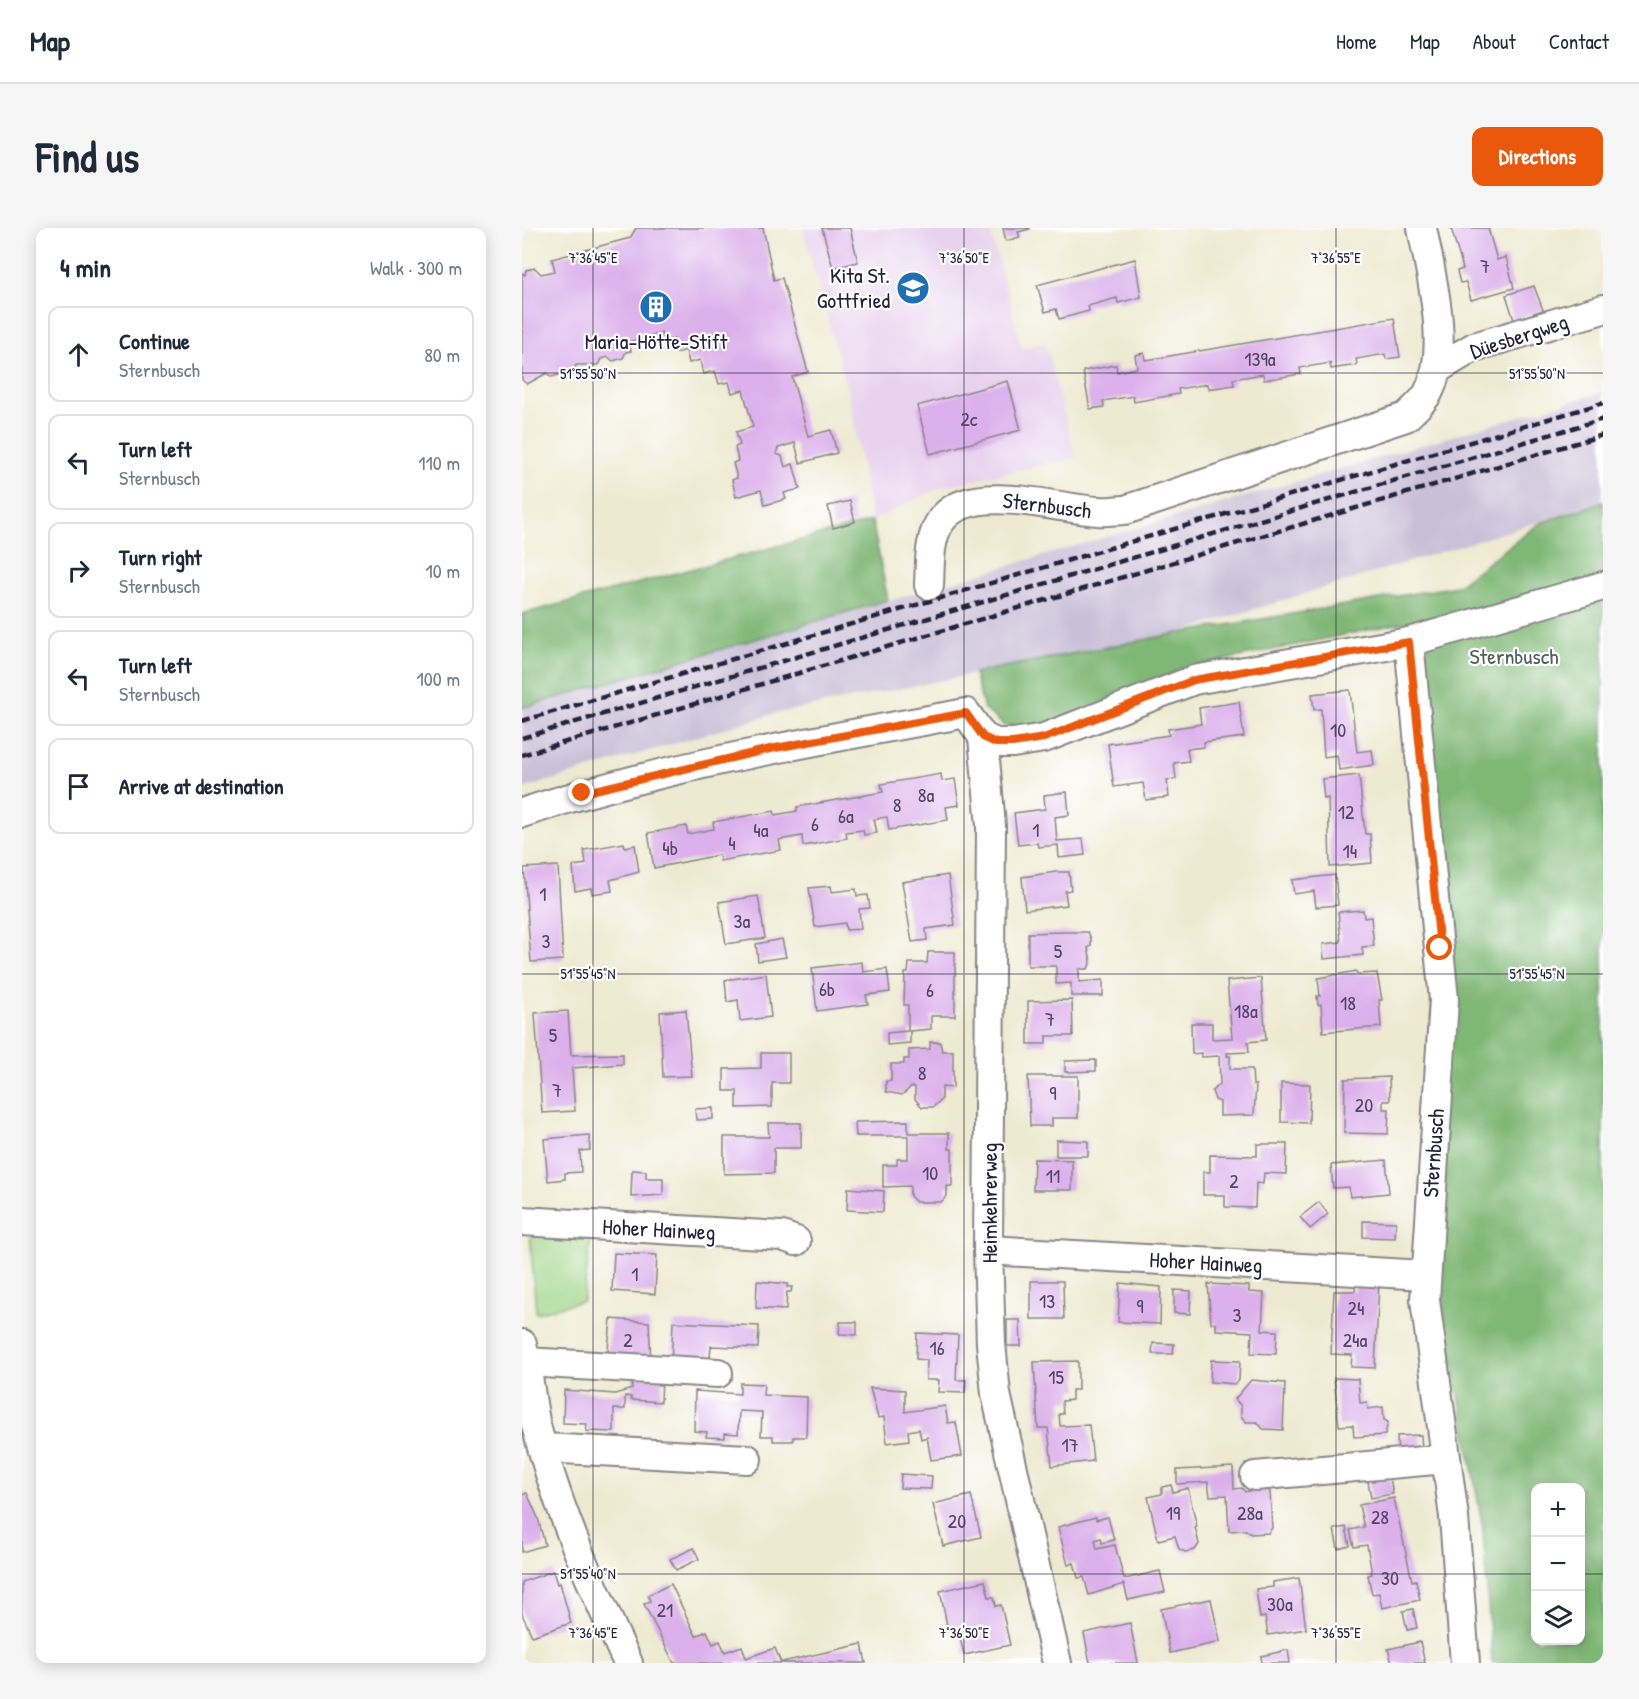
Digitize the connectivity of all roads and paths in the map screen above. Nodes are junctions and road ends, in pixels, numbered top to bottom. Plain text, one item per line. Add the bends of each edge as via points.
1 (1422, 228) edge
2 (1603, 309) edge
3 (1437, 369) junction
4 (929, 585) dead end
5 (1603, 586) edge
6 (1409, 642) junction
7 (983, 737) junction
8 (522, 813) edge
9 (522, 1221) edge
10 (796, 1241) dead end
11 (988, 1250) junction
12 (1425, 1275) junction
13 (524, 1353) edge
14 (718, 1373) dead end
15 (544, 1448) junction
16 (747, 1459) dead end
17 (1446, 1459) junction
18 (1256, 1476) dead end
19 (628, 1663) edge
20 (1057, 1663) edge
21 (1465, 1663) edge

1 - 3 street, Sternbusch via 1435,308
2 - 3 street, Düesbergweg via 1474,347
3 - 4 street, Sternbusch via 1427,395 1406,417 1125,510 1099,512 992,498 967,503 949,512 936,529
5 - 6 street
6 - 7 street via 1194,680 1044,738 996,743
6 - 12 street, Sternbusch via 1444,1000
7 - 8 street via 966,713 770,749 582,793
7 - 11 street, Heimkehrerweg via 991,837
9 - 10 street, Hoher Hainweg via 782,1236
11 - 12 street, Hoher Hainweg
11 - 20 street, Heimkehrerweg via 996,1394
12 - 17 street, Sternbusch
13 - 14 street
13 - 15 street
15 - 16 street
15 - 19 street via 594,1590
17 - 18 street
17 - 21 street, Sternbusch

